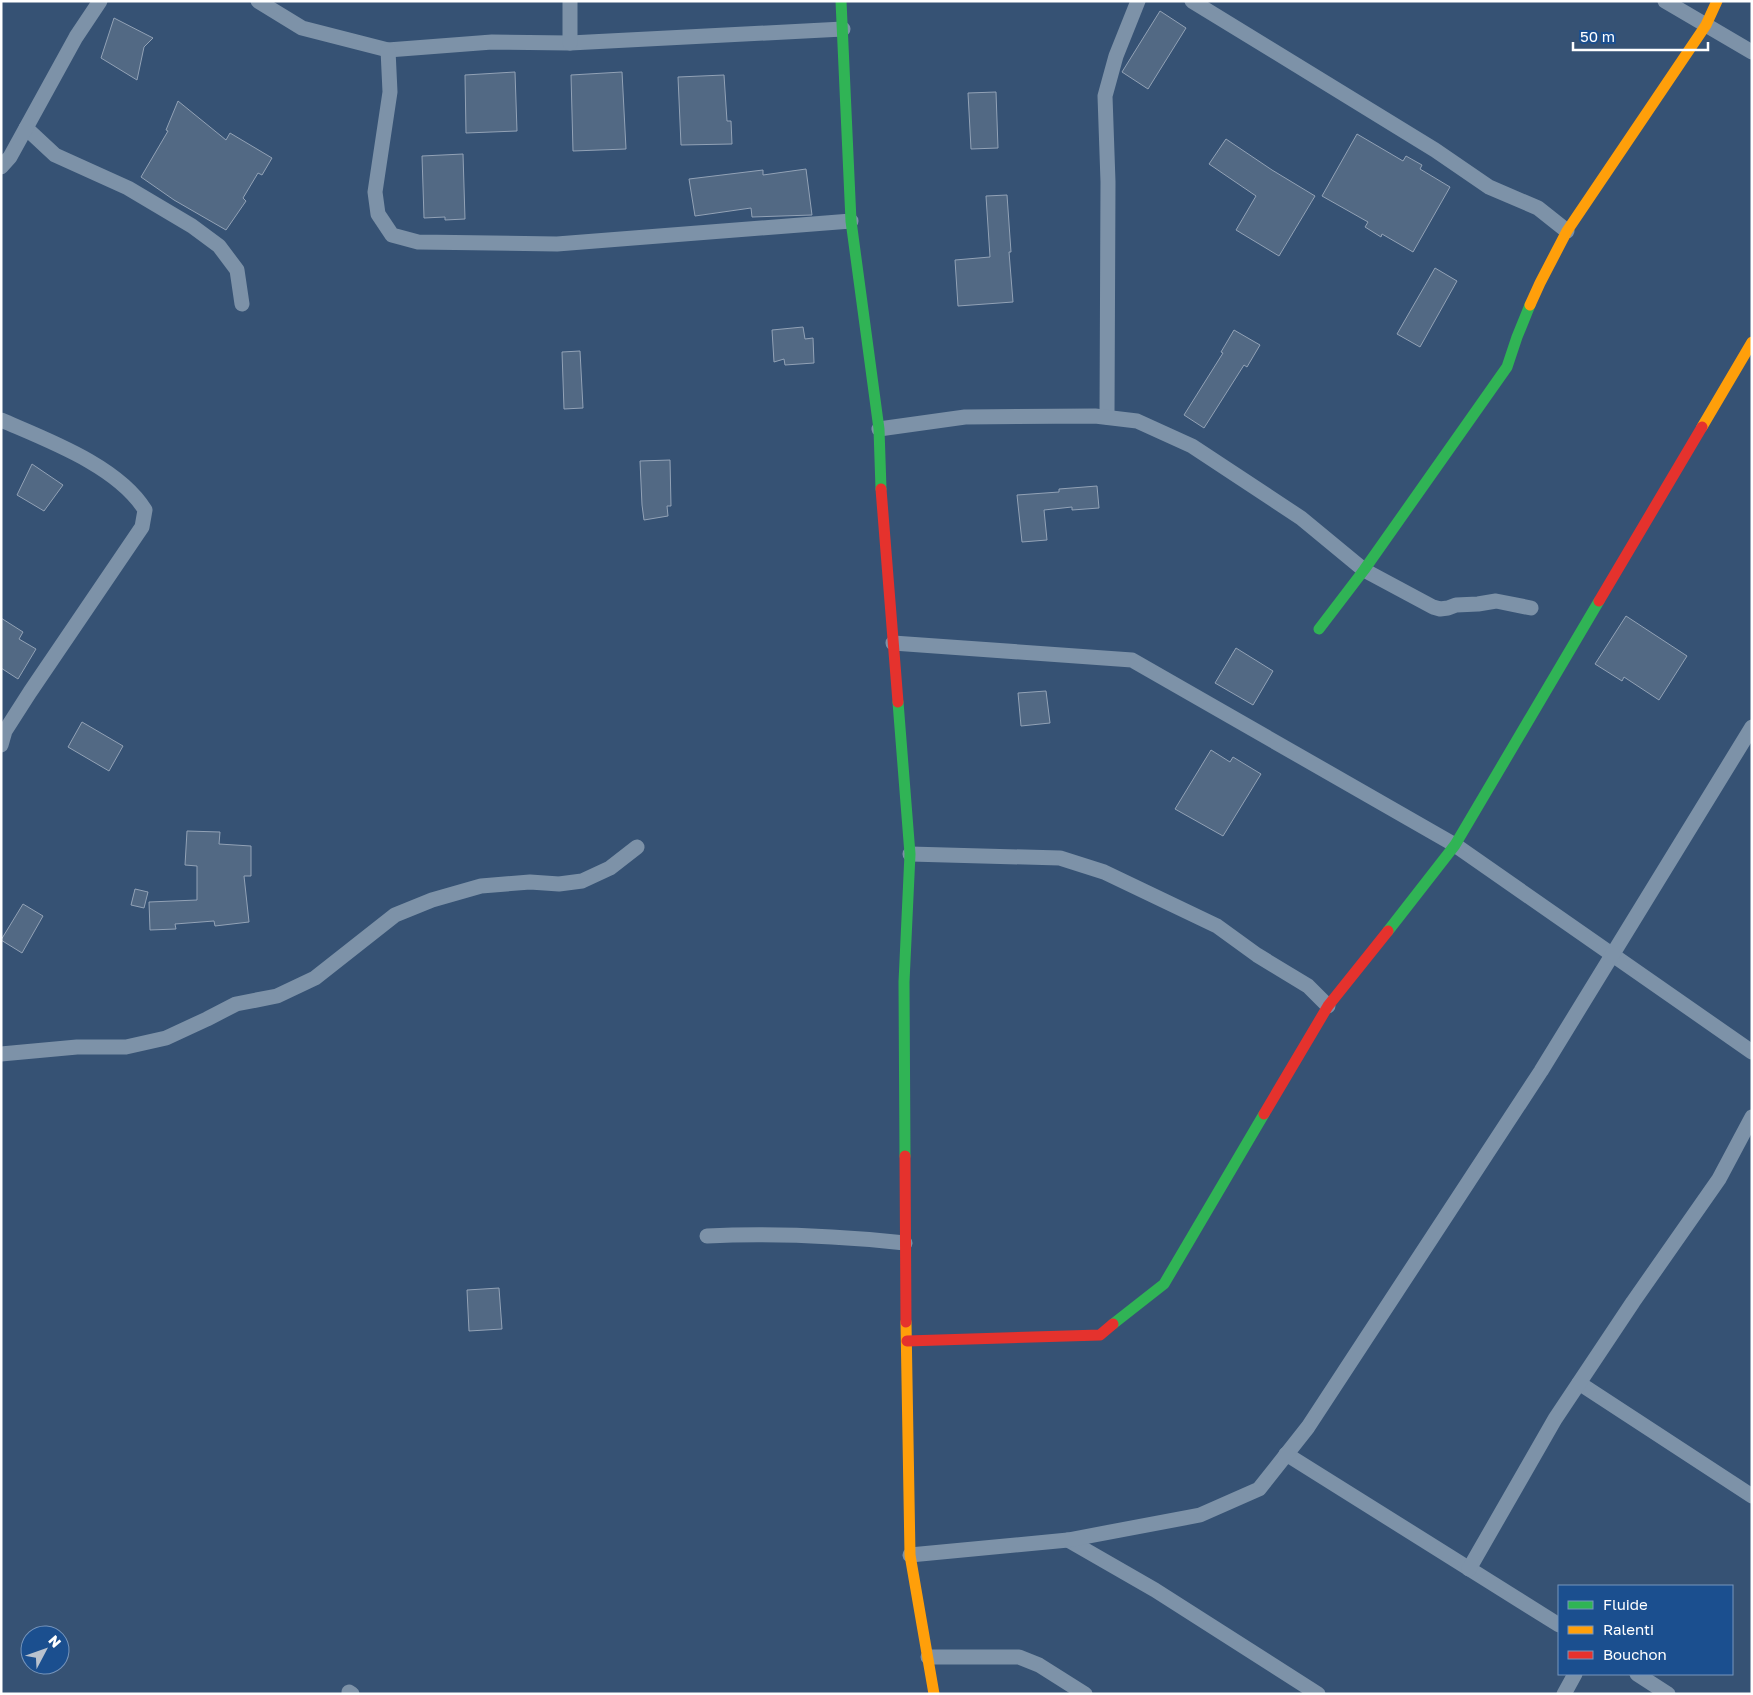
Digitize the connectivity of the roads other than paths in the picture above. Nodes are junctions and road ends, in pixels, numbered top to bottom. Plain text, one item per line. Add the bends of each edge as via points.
1 (100, 1) edge
2 (258, 1) edge
3 (570, 1) edge
4 (841, 1) edge
5 (1138, 1) edge
6 (1192, 1) edge
7 (1666, 1) edge
8 (1717, 1) edge
9 (1706, 25) junction
10 (842, 29) junction
11 (570, 43) junction
12 (388, 50) junction
13 (1752, 52) edge
14 (26, 128) junction
15 (1, 167) edge
16 (851, 221) junction
17 (1567, 231) junction
18 (242, 304) dead end
19 (1752, 342) edge
20 (1107, 417) junction
21 (1, 420) edge
22 (879, 429) junction
23 (1364, 570) junction
24 (1531, 608) dead end
25 (1319, 630) dead end
26 (893, 643) junction
27 (1752, 727) edge
28 (1, 745) edge
29 (1455, 846) junction
30 (637, 847) dead end
31 (910, 854) junction
32 (1612, 955) junction
33 (1328, 1006) junction
34 (1752, 1052) edge
35 (1, 1054) edge
36 (1752, 1117) edge
37 (707, 1236) dead end
38 (905, 1243) junction
39 (907, 1341) junction
40 (1579, 1383) junction
41 (1286, 1454) junction
42 (1752, 1496) edge
43 (1068, 1540) junction
44 (910, 1555) junction
45 (1469, 1569) junction
46 (1558, 1624) edge
47 (928, 1657) junction
48 (1574, 1675) edge
49 (1638, 1675) edge
50 (934, 1694) edge
51 (1085, 1694) edge
52 (1318, 1694) edge
53 (1564, 1694) edge
54 (1668, 1694) edge

1 - 14 street via 76,37
2 - 12 street via 302,28
3 - 11 street
4 - 10 street
5 - 20 street via 1116,56 1105,96
6 - 17 street via 1436,150 1489,186 1538,208
7 - 9 street
8 - 9 street
9 - 13 street
9 - 17 street
10 - 11 street
10 - 16 street
11 - 12 street via 492,42
12 - 16 street via 390,92 374,192 378,214 392,235 418,242 557,244
14 - 15 street
14 - 18 street via 55,155 128,188 219,246 237,270
16 - 22 street
17 - 23 street via 1540,283 1507,367
19 - 29 street
20 - 22 street via 965,417
20 - 23 street via 1136,421 1192,446 1301,518
21 - 28 street via 106,471 137,497 145,510 142,527 25,700 5,731
22 - 26 street via 881,499
23 - 24 street via 1440,609 1456,604 1496,601
23 - 25 street
26 - 29 street via 1132,660
26 - 31 street
27 - 32 street
29 - 32 street
29 - 33 street
30 - 35 street via 610,868 582,881 481,886 395,915 315,978 277,996 236,1004 166,1038 126,1047 78,1047
31 - 33 street via 1060,858 1104,872 1217,926 1308,986
31 - 38 street via 904,982
32 - 34 street
32 - 41 street via 1541,1071 1308,1427
33 - 39 street via 1164,1284 1100,1336
36 - 40 street via 1719,1179
37 - 38 street via 830,1236
38 - 39 street
39 - 44 street
40 - 42 street
40 - 45 street
41 - 43 street via 1259,1489 1200,1514
41 - 45 street
43 - 44 street
43 - 52 street via 1155,1590
44 - 47 street
45 - 46 street
47 - 50 street
47 - 51 street via 1019,1657 1039,1665
48 - 53 street
49 - 54 street

